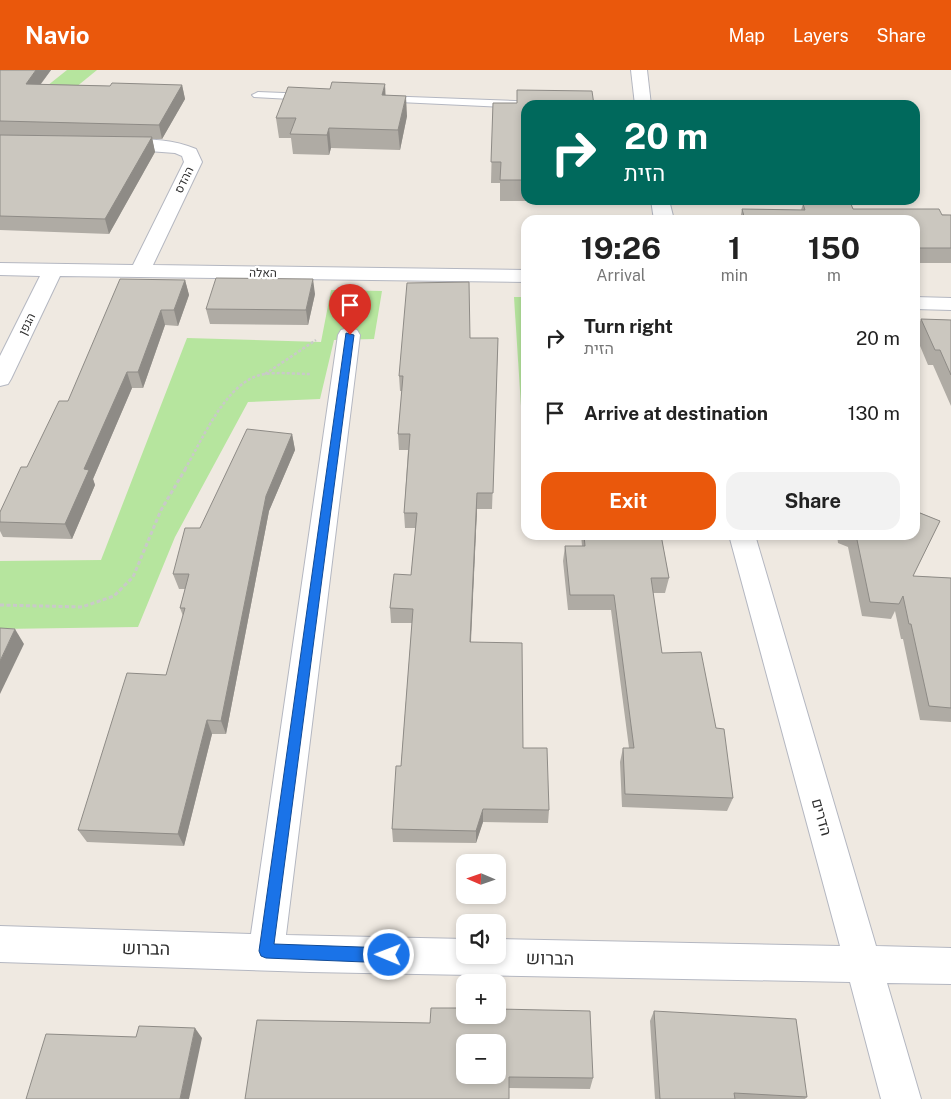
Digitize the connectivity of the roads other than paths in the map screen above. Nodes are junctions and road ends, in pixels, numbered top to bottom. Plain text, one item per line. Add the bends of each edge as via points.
1 (639, 70) edge
2 (258, 95) dead end
3 (316, 97) edge
4 (365, 99) edge
5 (642, 100) edge
6 (521, 104) edge
7 (98, 144) edge
8 (0, 269) edge
9 (53, 270) junction
10 (140, 271) junction
11 (521, 276) edge
12 (920, 303) edge
13 (951, 304) edge
14 (350, 335) dead end
15 (0, 378) edge
16 (743, 540) edge
17 (0, 944) edge
18 (266, 951) junction
19 (863, 964) junction
20 (951, 966) edge
21 (901, 1099) edge

1 - 5 street
2 - 3 lane
4 - 6 lane
7 - 10 street, ההדס via 179,148 190,153 193,162
8 - 9 street, האלה
9 - 10 street, האלה
9 - 15 street, הגפן
10 - 11 street, האלה
12 - 13 street
14 - 18 street
16 - 19 street, הדרים
17 - 18 street, הברוש
18 - 19 street, הברוש
19 - 20 street, הברוש
19 - 21 street, הדרים

